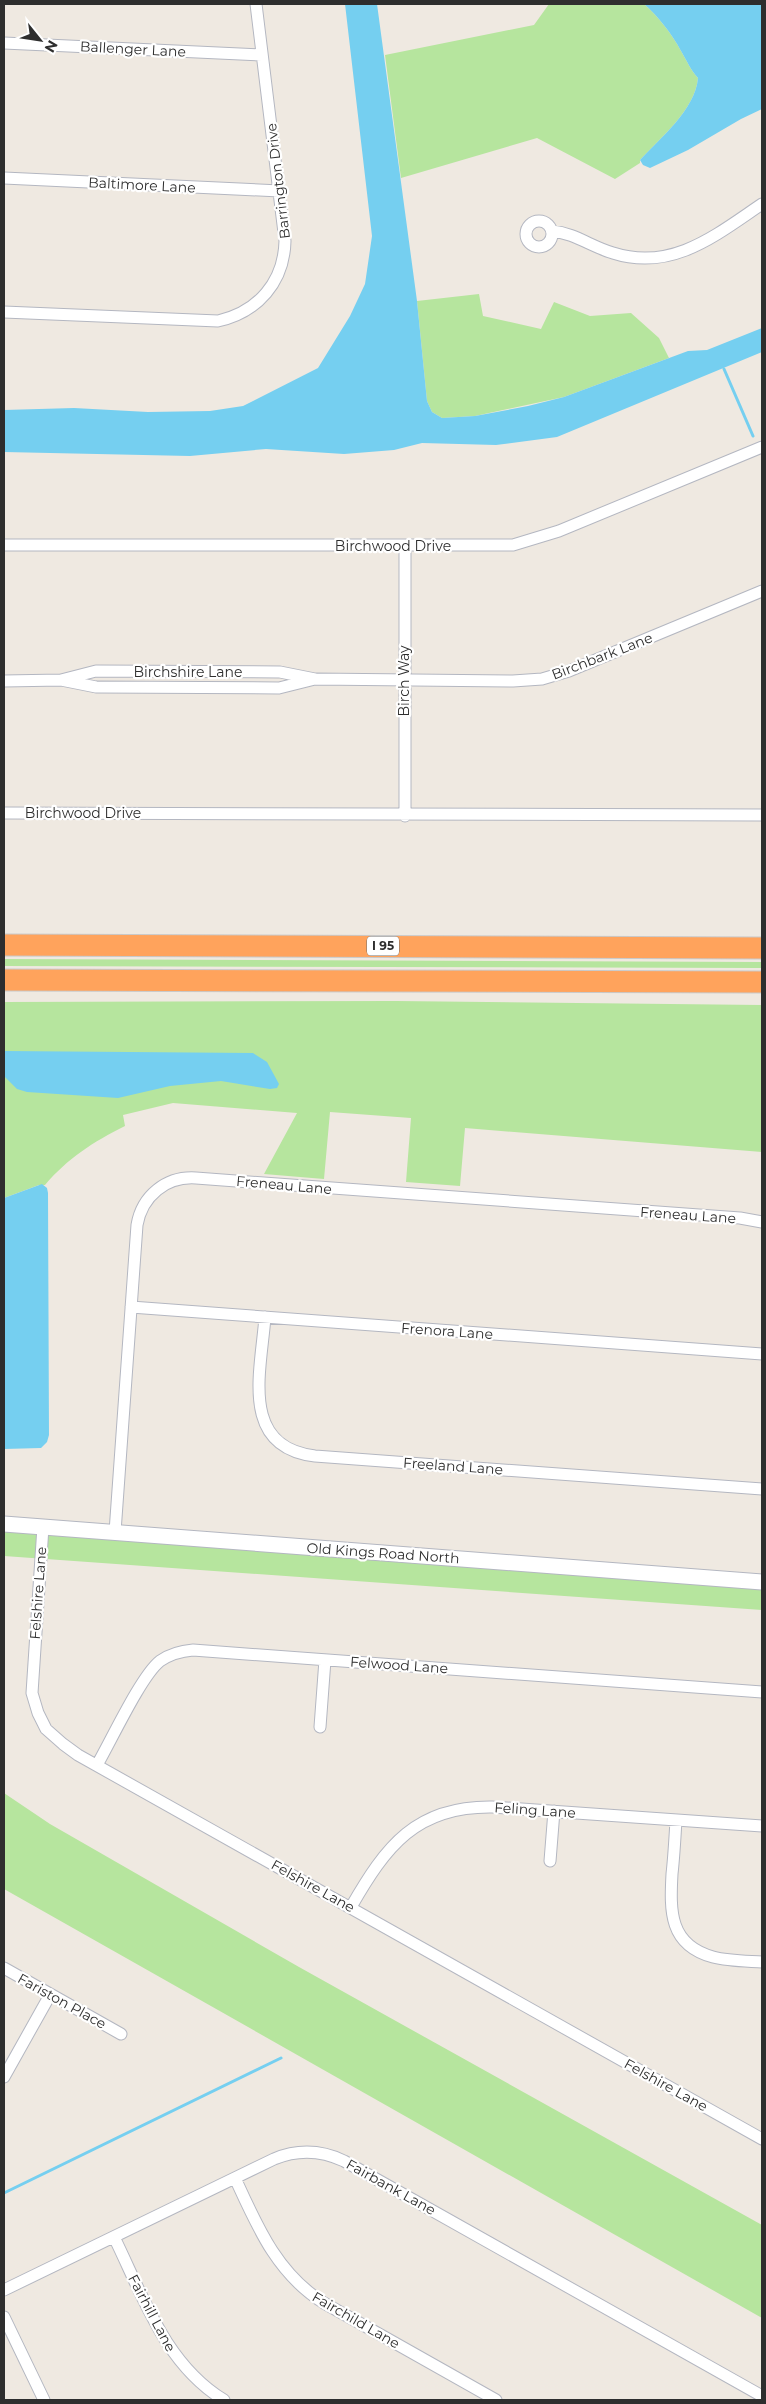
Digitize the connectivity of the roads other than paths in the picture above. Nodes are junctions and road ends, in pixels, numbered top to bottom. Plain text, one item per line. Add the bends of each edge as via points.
1 (256, 4) edge
2 (4, 43) edge
3 (262, 56) junction
4 (4, 178) edge
5 (280, 191) junction
6 (762, 204) edge
7 (552, 231) dead end
8 (4, 312) edge
9 (762, 447) edge
10 (4, 545) edge
11 (405, 546) junction
12 (762, 591) edge
13 (404, 679) junction
14 (4, 681) edge
15 (4, 813) edge
16 (762, 815) edge
17 (405, 816) junction
18 (4, 945) edge
19 (762, 948) edge
20 (4, 980) edge
21 (762, 982) edge
22 (762, 1222) edge
23 (131, 1307) junction
24 (265, 1317) junction
25 (762, 1354) edge
26 (762, 1489) edge
27 (4, 1524) edge
28 (43, 1527) junction
29 (115, 1532) junction
30 (762, 1582) edge
31 (325, 1660) junction
32 (762, 1692) edge
33 (320, 1727) dead end
34 (97, 1765) junction
35 (554, 1811) junction
36 (676, 1820) junction
37 (762, 1826) edge
38 (550, 1861) dead end
39 (351, 1907) junction
40 (762, 1962) edge
41 (4, 1968) edge
42 (50, 1995) junction
43 (121, 2034) dead end
44 (4, 2077) edge
45 (762, 2139) edge
46 (235, 2178) junction
47 (114, 2237) junction
48 (4, 2290) edge
49 (4, 2317) edge
50 (762, 2396) edge
51 (44, 2400) edge
52 (224, 2400) edge
53 (496, 2400) edge

1 - 3 street, Barrington Drive
2 - 3 street, Ballenger Lane
3 - 5 street, Barrington Drive
4 - 5 street, Baltimore Lane
5 - 8 street, Barrington Drive via 285,241 282,267 266,295 240,314 218,321 198,322
6 - 7 street via 700,245 657,258 619,255 568,234
9 - 11 street, Birchwood Drive via 527,543 500,547
10 - 11 street, Birchwood Drive
11 - 13 street, Birch Way
12 - 13 street, Birchbark Lane via 550,677 500,681
13 - 14 street, Birchshire Lane via 315,680 279,688 96,687 61,680
13 - 17 street, Birch Way
15 - 17 street, Birchwood Drive
16 - 17 street, Birchwood Drive
18 - 19 highway, I 95
20 - 21 highway
22 - 23 street, Freneau Lane via 182,1178 156,1191 141,1210 136,1233
23 - 24 street, Frenora Lane
23 - 29 street, Freneau Lane
24 - 25 street, Frenora Lane
24 - 26 street, Freeland Lane via 259,1396 261,1416 277,1441 299,1454
27 - 28 street, Old Kings Road North
28 - 29 street, Old Kings Road North
28 - 34 street, Felshire Lane via 32,1680 34,1700 44,1724 56,1739
29 - 30 street, Old Kings Road North
31 - 32 street, Felwood Lane
31 - 33 street
31 - 34 street, Felwood Lane via 201,1650 171,1655 155,1666 145,1679
34 - 39 street, Felshire Lane
35 - 36 street, Feling Lane
35 - 38 street
35 - 39 street, Feling Lane via 478,1807 448,1812 427,1820 407,1832 382,1856
36 - 37 street, Feling Lane
36 - 40 street via 671,1904 677,1931 689,1945 706,1955
39 - 45 street, Felshire Lane
41 - 42 street, Fariston Place
42 - 43 street, Fariston Place
42 - 44 street
46 - 47 street, Fairbank Lane
46 - 50 street, Fairbank Lane via 296,2152 317,2152 338,2158
46 - 53 street, Fairchild Lane via 267,2245 302,2287 324,2303
47 - 48 street, Fairbank Lane
47 - 52 street, Fairhill Lane via 167,2345 194,2378
49 - 51 street

